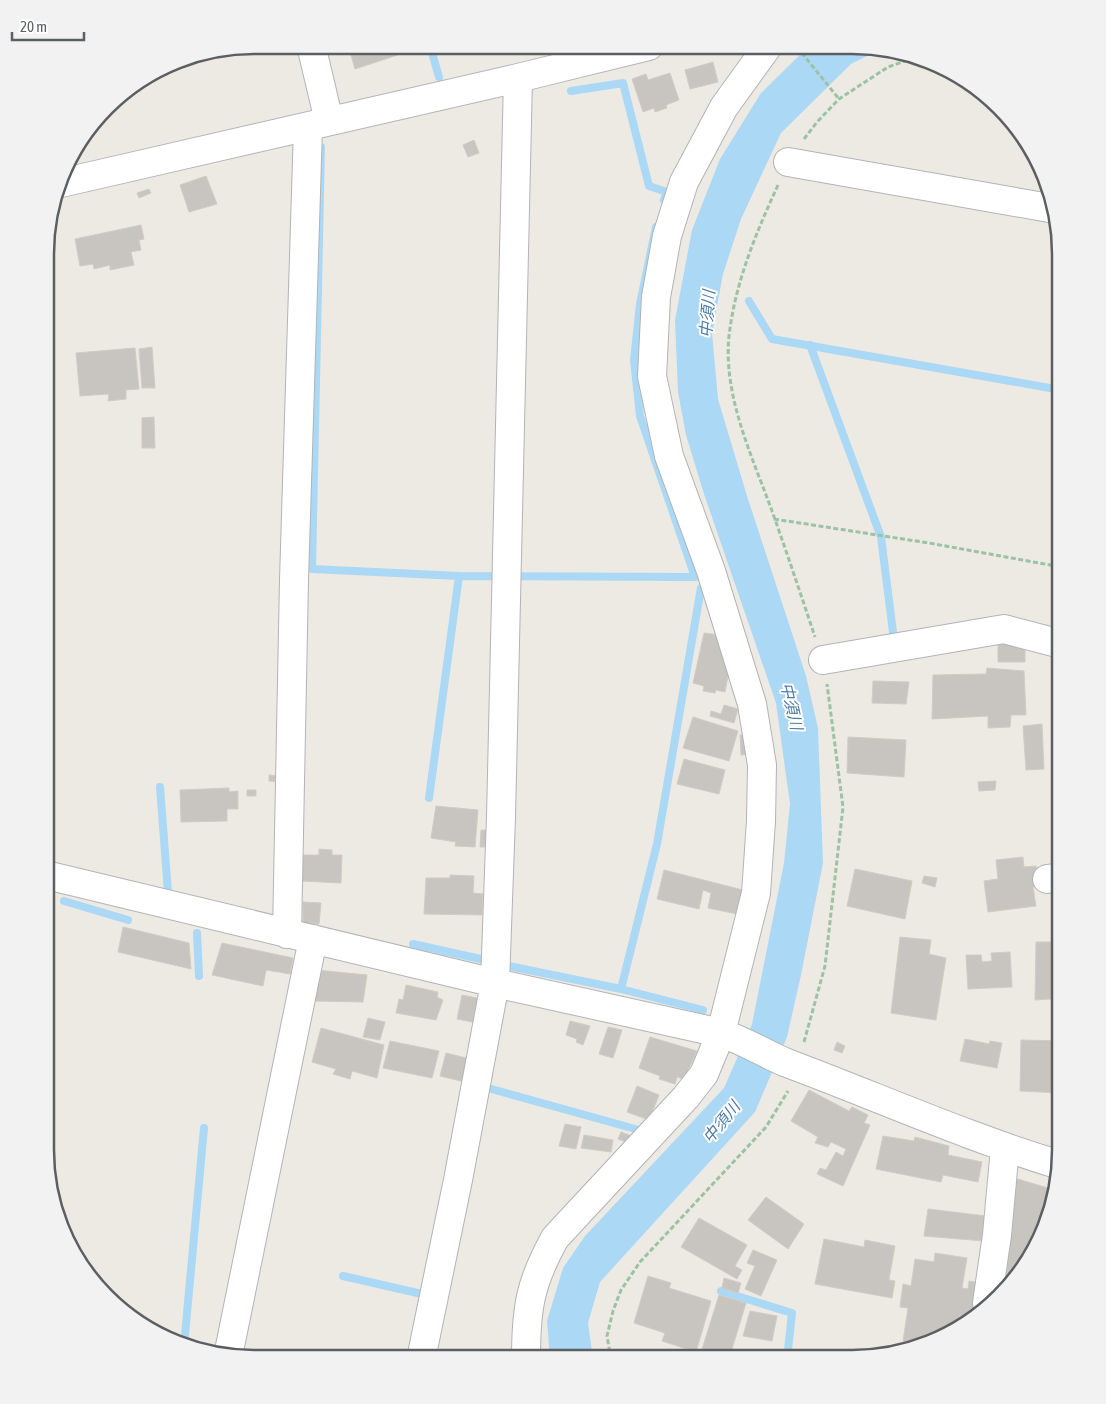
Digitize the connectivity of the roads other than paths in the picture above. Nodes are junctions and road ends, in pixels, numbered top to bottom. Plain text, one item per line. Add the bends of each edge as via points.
1 (312, 54) edge
2 (586, 54) edge
3 (762, 54) edge
4 (518, 78) junction
5 (319, 124) junction
6 (788, 162) dead end
7 (67, 182) edge
8 (1046, 207) edge
9 (1052, 642) edge
10 (823, 660) dead end
11 (54, 877) edge
12 (287, 934) junction
13 (313, 940) junction
14 (494, 983) junction
15 (729, 1036) junction
16 (1005, 1148) junction
17 (1052, 1163) edge
18 (988, 1298) edge
19 (229, 1349) edge
20 (423, 1350) edge
21 (526, 1350) edge

1 - 5 street
2 - 4 street
3 - 15 street via 724,107 684,182 667,236 656,298 652,376 669,456 752,704 762,765 756,893
4 - 5 street
4 - 14 street via 501,817
5 - 7 street
5 - 12 street via 294,560
6 - 8 street
9 - 10 street via 1004,629
11 - 12 street
12 - 13 street
13 - 14 street
13 - 19 street
14 - 15 street
14 - 20 street
15 - 16 street via 785,1062
15 - 21 street via 692,1089 554,1238 540,1264 531,1293
16 - 17 street
16 - 18 street

